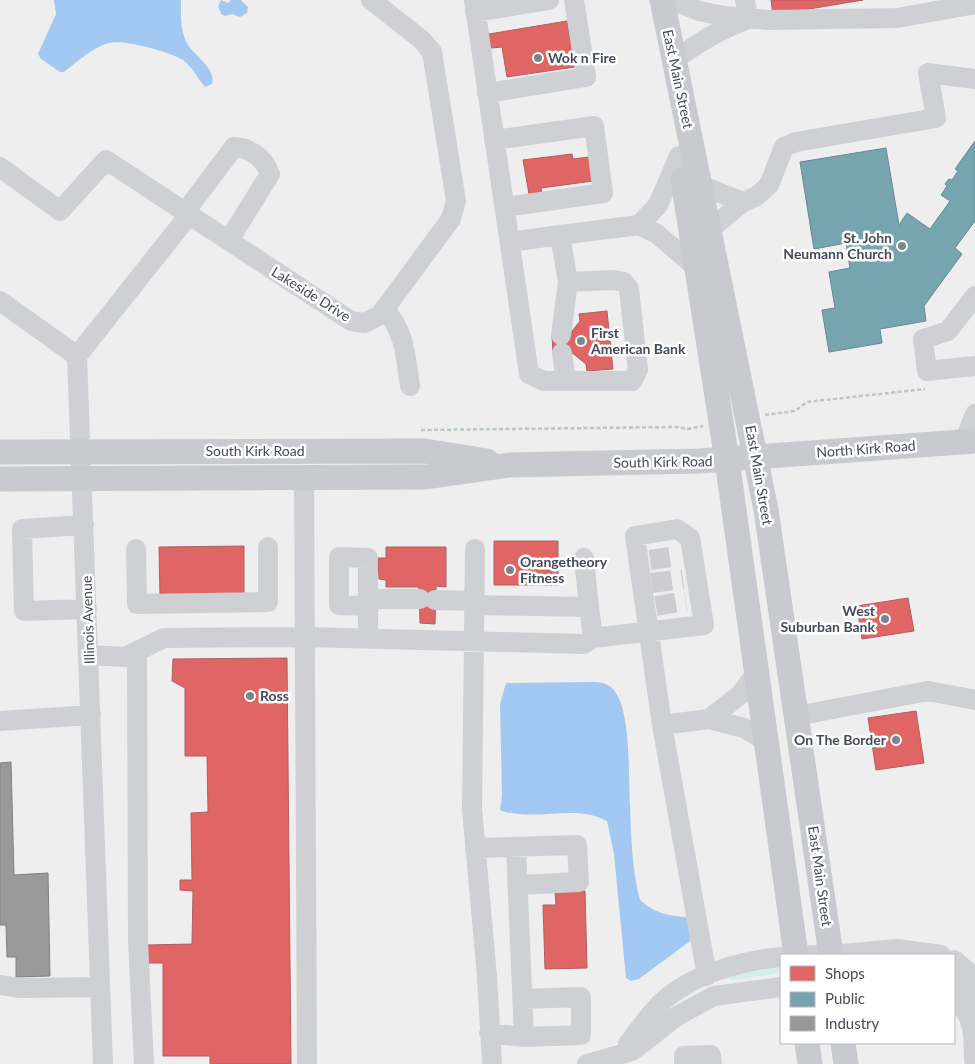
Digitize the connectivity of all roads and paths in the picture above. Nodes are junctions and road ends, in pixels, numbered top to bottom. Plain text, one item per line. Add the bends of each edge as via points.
1 (371, 0) edge
2 (549, 0) edge
3 (574, 0) edge
4 (656, 0) edge
5 (662, 0) edge
6 (672, 0) edge
7 (505, 4) edge
8 (975, 4) edge
9 (474, 6) edge
10 (746, 10) edge
11 (674, 60) junction
12 (975, 79) edge
13 (487, 93) junction
14 (494, 140) junction
15 (679, 156) junction
16 (0, 167) edge
17 (700, 186) junction
18 (743, 202) junction
19 (505, 207) junction
20 (187, 213) junction
21 (639, 225) junction
22 (710, 230) junction
23 (560, 235) junction
24 (228, 240) junction
25 (510, 242) junction
26 (697, 268) junction
27 (568, 282) junction
28 (975, 296) edge
29 (0, 301) edge
30 (385, 309) junction
31 (77, 356) junction
32 (975, 366) edge
33 (566, 381) junction
34 (410, 386) dead end
35 (932, 388) dead end
36 (772, 414) dead end
37 (975, 414) edge
38 (969, 441) edge
39 (0, 452) edge
40 (82, 452) junction
41 (756, 458) junction
42 (726, 460) junction
43 (509, 465) junction
44 (304, 477) junction
45 (83, 478) junction
46 (0, 479) edge
47 (84, 525) junction
48 (268, 546) dead end
49 (136, 549) dead end
50 (476, 549) dead end
51 (584, 558) dead end
52 (474, 603) junction
53 (204, 604) junction
54 (590, 607) junction
55 (87, 609) junction
56 (649, 632) junction
57 (305, 637) junction
58 (203, 638) junction
59 (368, 638) junction
60 (593, 638) junction
61 (472, 640) junction
62 (136, 652) junction
63 (89, 655) junction
64 (756, 672) junction
65 (975, 700) edge
66 (91, 715) junction
67 (796, 716) junction
68 (710, 719) junction
69 (0, 721) edge
70 (662, 725) junction
71 (766, 741) junction
72 (516, 847) junction
73 (476, 848) junction
74 (517, 885) junction
75 (796, 954) edge
76 (831, 954) edge
77 (842, 954) edge
78 (924, 954) edge
79 (780, 957) edge
80 (957, 960) edge
81 (706, 976) junction
82 (975, 978) edge
83 (0, 985) edge
84 (955, 985) edge
85 (100, 987) junction
86 (780, 987) edge
87 (975, 998) edge
88 (522, 999) junction
89 (955, 999) edge
90 (489, 1033) junction
91 (524, 1037) junction
92 (807, 1044) edge
93 (843, 1044) edge
94 (631, 1056) edge
95 (974, 1061) edge
96 (103, 1064) edge
97 (144, 1064) edge
98 (307, 1064) edge
99 (492, 1064) edge
100 (587, 1064) edge
101 (684, 1064) edge
102 (712, 1064) edge
103 (810, 1064) edge
104 (846, 1064) edge

1 - 30 street, Lakeside Drive via 422,40 432,52 456,201 451,218
2 - 7 street
3 - 13 street via 586,77
4 - 15 main road, East Main Street
5 - 11 main road, East Main Street
6 - 10 street via 699,11
7 - 9 street
8 - 10 street via 880,19
9 - 13 street
10 - 11 street
11 - 17 main road, East Main Street
12 - 18 street via 928,73 936,118 796,142 784,147 769,185 757,196
13 - 14 street
14 - 19 street
14 - 19 street via 594,126 603,194
15 - 21 street via 658,205
15 - 26 main road, East Main Street
16 - 20 street, Lakeside Drive via 60,211 106,160
17 - 18 street
17 - 22 main road, East Main Street
18 - 22 street
19 - 25 street
20 - 24 street, Lakeside Drive
20 - 24 street via 234,147 246,148 265,162 270,174
20 - 31 street
21 - 23 street
21 - 26 street via 668,241
22 - 41 main road, East Main Street
23 - 25 street
23 - 27 street
24 - 30 street, Lakeside Drive via 351,321 364,323
25 - 33 street via 529,374 544,381
26 - 42 main road, East Main Street
27 - 33 street via 562,344
27 - 33 street via 624,282 628,289 638,370 632,381
28 - 32 street via 948,331 923,339 927,371
29 - 31 street
30 - 34 street via 402,335
31 - 40 street, Illinois Avenue
35 - 36 path via 822,399 807,402 795,411
37 - 38 street
38 - 41 main road, North Kirk Road
39 - 40 main road, South Kirk Road
40 - 43 main road, South Kirk Road via 426,451
40 - 45 street, Illinois Avenue
41 - 42 main road, South Kirk Road
41 - 67 main road, East Main Street
42 - 43 main road, South Kirk Road
42 - 64 main road, East Main Street
43 - 44 main road, South Kirk Road via 426,477
44 - 45 main road, South Kirk Road
44 - 57 street
45 - 46 main road, South Kirk Road
45 - 47 street, Illinois Avenue
47 - 55 street, Illinois Avenue
47 - 55 street via 22,529 24,611
48 - 53 street via 268,602
49 - 53 street via 137,604
50 - 52 street
51 - 54 street
52 - 54 street
52 - 59 street via 428,600 369,602
52 - 61 street
53 - 58 street
54 - 60 street
55 - 63 street, Illinois Avenue
56 - 56 street via 704,625 693,600 689,577 686,555 690,538 677,529 635,536 644,561 651,607
56 - 60 street
56 - 70 street
57 - 58 street
57 - 59 street
57 - 98 street
58 - 62 street via 164,638
59 - 61 street
60 - 61 street via 584,644
61 - 73 street via 472,809
62 - 63 street via 125,657
62 - 97 street via 138,941
63 - 66 street, Illinois Avenue
64 - 68 street via 741,694
64 - 71 main road, East Main Street
65 - 67 street via 928,691
66 - 69 street
66 - 85 street, Illinois Avenue
67 - 76 main road, East Main Street
68 - 70 street
68 - 71 street via 744,728
70 - 81 street
71 - 75 main road, East Main Street
72 - 73 street
72 - 74 street
72 - 74 street via 577,845 579,882
73 - 90 street
74 - 88 street
77 - 78 street via 897,949
79 - 81 street via 754,960
80 - 82 street
81 - 94 street via 662,1002
83 - 85 street via 20,988
84 - 87 street
85 - 96 street, Illinois Avenue
86 - 94 street via 714,996 678,1016
88 - 91 street
88 - 91 street via 581,997 581,1035
89 - 95 street via 972,1022
90 - 91 street
90 - 99 street
92 - 103 main road
93 - 104 main road
94 - 100 street
101 - 102 street via 684,1056 711,1055

